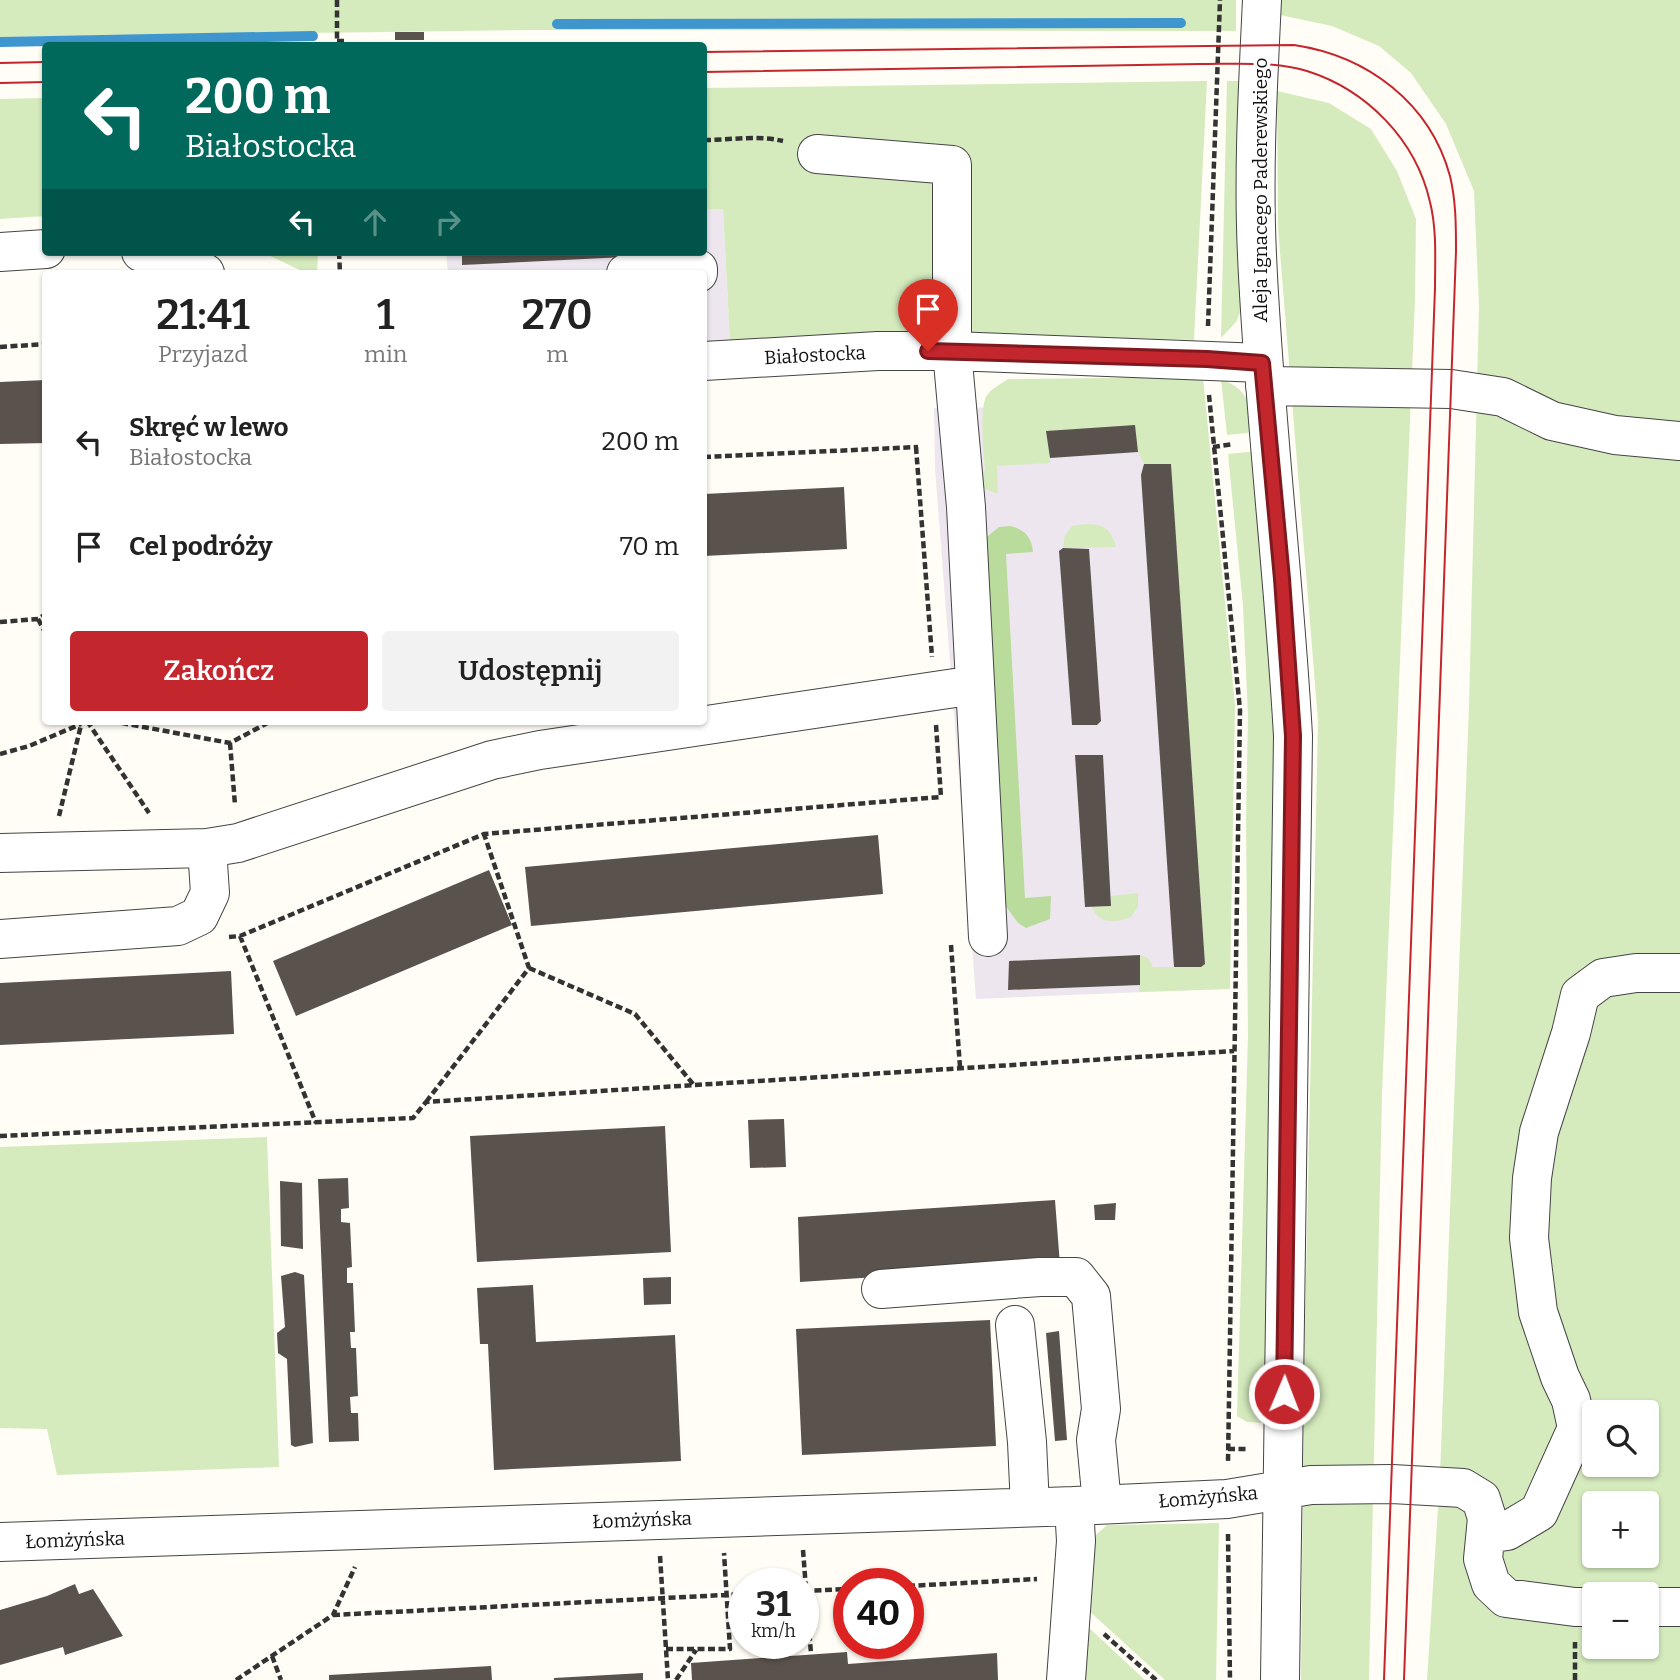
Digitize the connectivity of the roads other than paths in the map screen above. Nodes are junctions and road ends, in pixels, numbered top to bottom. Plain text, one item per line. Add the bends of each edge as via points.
1 (1262, 0) edge
2 (817, 154) road end
3 (42, 249) edge
4 (0, 252) edge
5 (153, 256) edge
6 (196, 270) edge
7 (669, 270) edge
8 (698, 270) edge
9 (952, 351) junction
10 (707, 357) edge
11 (1264, 374) junction
12 (1680, 441) edge
13 (975, 685) junction
14 (704, 725) edge
15 (707, 725) edge
16 (206, 847) junction
17 (0, 853) edge
18 (988, 937) dead end
19 (0, 939) edge
20 (1680, 973) edge
21 (881, 1289) dead end
22 (1015, 1325) dead end
23 (1283, 1490) junction
24 (1088, 1505) junction
25 (1030, 1507) junction
26 (1486, 1534) junction
27 (0, 1542) edge
28 (1582, 1606) edge
29 (1659, 1607) edge
30 (1680, 1607) edge
31 (1066, 1680) edge
32 (1280, 1680) edge

1 - 11 street, Aleja Ignacego Paderewskiego via 1256,251
2 - 9 street via 952,165
3 - 4 street
5 - 6 street
7 - 8 street
9 - 10 street, Białostocka
9 - 11 street, Białostocka via 1207,359
9 - 13 street
11 - 12 street, Białostocka via 1348,386 1503,397 1552,421 1615,435
11 - 23 street, Aleja Ignacego Paderewskiego via 1293,736
13 - 15 street
13 - 18 street
14 - 16 street via 492,760
16 - 17 street
16 - 19 street via 210,893 199,916 178,926
20 - 26 street via 1603,978 1580,996 1539,1132 1529,1238 1538,1312 1577,1428 1539,1512 1507,1531
21 - 24 street via 1076,1277 1091,1296 1101,1409
22 - 25 street
23 - 24 street, Łomżyńska via 1227,1499
23 - 26 street, Łomżyńska via 1392,1484 1463,1488 1481,1499
23 - 32 street, Aleja Ignacego Paderewskiego
24 - 25 street, Łomżyńska
24 - 31 street via 1076,1541
25 - 27 street, Łomżyńska
26 - 28 street via 1483,1559 1491,1584 1506,1598
29 - 30 street

